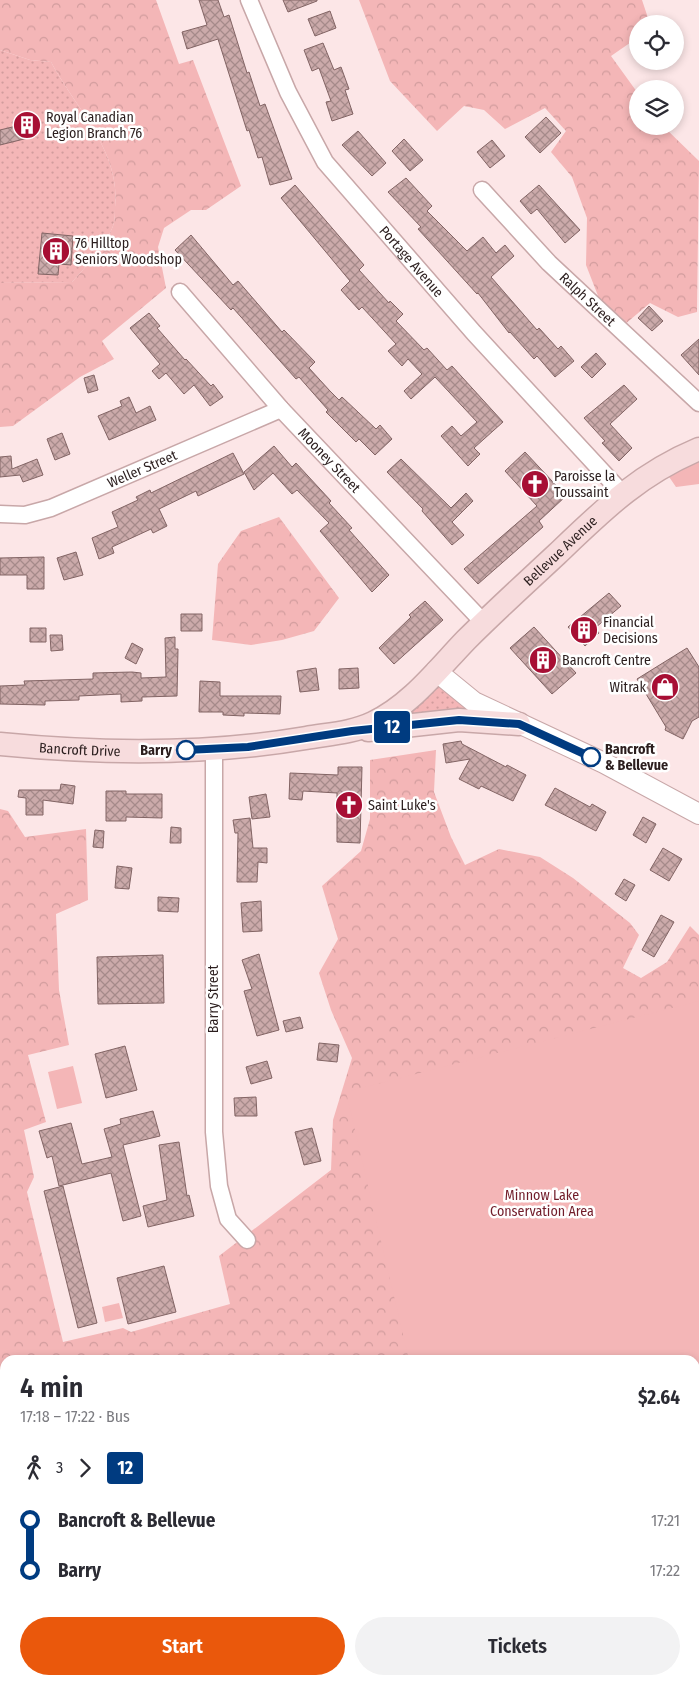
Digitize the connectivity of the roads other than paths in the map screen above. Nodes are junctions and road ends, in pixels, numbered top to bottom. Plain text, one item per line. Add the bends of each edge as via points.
1 (250, 0) edge
2 (482, 190) dead end
3 (180, 292) dead end
4 (699, 403) edge
5 (281, 409) junction
6 (699, 449) edge
7 (622, 493) junction
8 (0, 514) edge
9 (484, 623) junction
10 (436, 671) junction
11 (519, 724) junction
12 (352, 731) junction
13 (0, 744) edge
14 (214, 750) junction
15 (699, 814) edge
16 (247, 1240) dead end

1 - 7 street, Portage Avenue via 288,92 325,162 474,333
2 - 4 street, Ralph Street via 549,263
3 - 5 street, Mooney Street
5 - 8 street, Weller Street via 51,508 26,515
5 - 9 street, Mooney Street
6 - 7 main road, Bellevue Avenue via 672,461
7 - 9 main road, Bellevue Avenue
9 - 10 main road, Bellevue Avenue
10 - 11 street via 474,702
10 - 12 main road, Bancroft Drive via 406,702 374,723
11 - 12 main road via 459,720
11 - 15 street via 604,762
12 - 14 main road, Bancroft Drive
13 - 14 main road, Bancroft Drive
14 - 16 street, Barry Street via 214,1132 220,1186 228,1219

